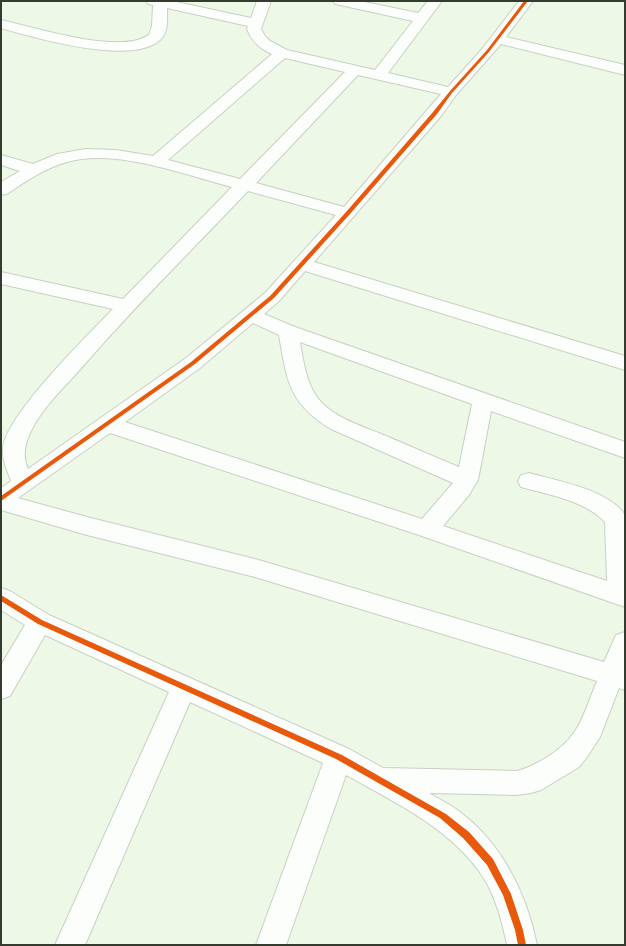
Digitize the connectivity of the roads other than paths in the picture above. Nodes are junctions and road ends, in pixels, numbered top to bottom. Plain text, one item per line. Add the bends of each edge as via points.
1 (264, 1) edge
2 (340, 1) edge
3 (435, 1) edge
4 (526, 1) edge
5 (156, 2) edge
6 (421, 18) junction
7 (255, 23) junction
8 (1, 24) edge
9 (497, 39) junction
10 (282, 53) junction
11 (355, 70) junction
12 (625, 70) edge
13 (379, 75) junction
14 (451, 92) junction
15 (1, 160) edge
16 (156, 162) junction
17 (32, 170) junction
18 (244, 185) junction
19 (1, 190) edge
20 (348, 213) junction
21 (302, 264) junction
22 (1, 278) edge
23 (127, 306) junction
24 (250, 315) junction
25 (288, 331) junction
26 (625, 363) edge
27 (483, 400) junction
28 (107, 424) junction
29 (625, 450) edge
30 (467, 480) junction
31 (529, 481) dead end
32 (23, 483) junction
33 (1, 499) edge
34 (1, 502) edge
35 (427, 529) junction
36 (623, 597) edge
37 (1, 598) edge
38 (40, 622) junction
39 (625, 642) edge
40 (618, 676) edge
41 (184, 687) junction
42 (1, 688) edge
43 (339, 757) junction
44 (379, 779) junction
45 (70, 945) edge
46 (271, 945) edge
47 (522, 945) edge

1 - 7 street
2 - 6 street
3 - 6 street
4 - 9 street
5 - 7 street
5 - 8 street via 159,31 155,38 143,44 120,46 67,41
6 - 13 street
7 - 10 street via 257,39
9 - 12 street
9 - 14 street
10 - 11 street
10 - 16 street
11 - 13 street
11 - 18 street
13 - 14 street
14 - 20 street via 436,113
15 - 17 street
16 - 17 street via 104,154 85,154 68,157
16 - 18 street
17 - 19 street
18 - 20 street
18 - 23 street
20 - 21 street
21 - 24 street via 272,297
21 - 26 street
22 - 23 street
23 - 32 street via 35,407 20,430 14,447 15,464
24 - 25 street
24 - 28 street via 193,363
25 - 27 street
25 - 30 street via 301,389 310,404 324,416
27 - 29 street
27 - 30 street
28 - 32 street
28 - 35 street
30 - 35 street
31 - 36 street via 596,503 611,513 616,520
32 - 33 street
34 - 40 street via 255,568
35 - 36 street
37 - 38 street
38 - 41 street
38 - 42 street
39 - 40 street
40 - 44 street via 587,737 578,749 569,758 531,781 516,783
41 - 43 street
41 - 45 street
43 - 44 street
43 - 46 street
44 - 47 street via 443,816 490,862 507,894

